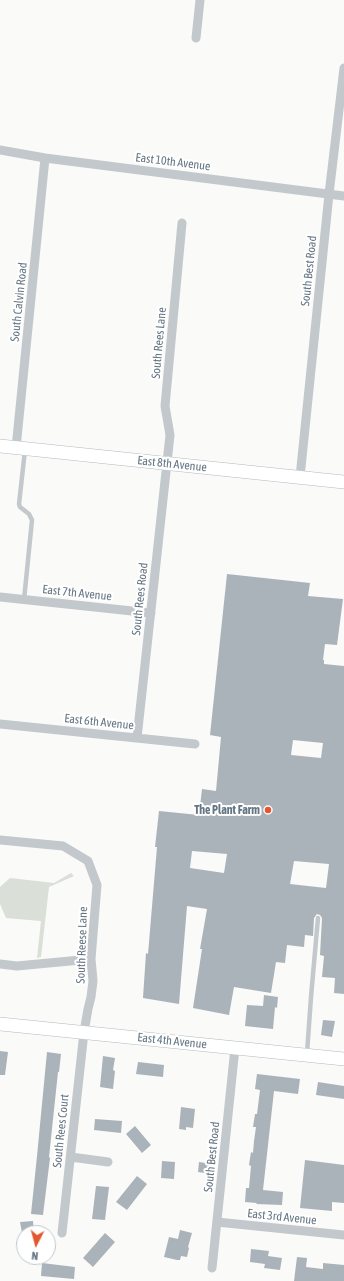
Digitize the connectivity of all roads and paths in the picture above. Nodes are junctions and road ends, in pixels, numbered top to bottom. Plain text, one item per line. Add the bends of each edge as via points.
1 (200, 0) edge
2 (196, 38) dead end
3 (344, 68) edge
4 (0, 150) edge
5 (45, 158) junction
6 (329, 194) junction
7 (344, 196) edge
8 (182, 223) dead end
9 (0, 446) edge
10 (21, 448) junction
11 (167, 464) junction
12 (300, 477) junction
13 (344, 482) edge
14 (0, 597) edge
15 (24, 600) junction
16 (151, 613) junction
17 (0, 724) edge
18 (137, 738) junction
19 (195, 744) dead end
20 (0, 840) edge
21 (318, 918) dead end
22 (91, 958) junction
23 (0, 964) edge
24 (0, 1024) edge
25 (84, 1032) junction
26 (236, 1048) junction
27 (307, 1055) junction
28 (344, 1059) edge
29 (71, 1157) junction
30 (108, 1162) dead end
31 (217, 1222) junction
32 (62, 1233) dead end
33 (344, 1235) edge
34 (212, 1268) dead end

1 - 2 street
3 - 6 street, South Best Road
4 - 5 street, East 10th Avenue
5 - 6 street, East 10th Avenue
5 - 10 street, South Calvin Road
6 - 7 street, East 10th Avenue
6 - 12 street, South Best Road
8 - 11 street, South Rees Lane via 165,406 170,436
9 - 10 street, East 8th Avenue
10 - 11 street, East 8th Avenue
10 - 15 lane via 19,504 30,514 32,520
11 - 12 street, East 8th Avenue
11 - 16 street, South Rees Road
12 - 13 street, East 8th Avenue
14 - 15 street, East 7th Avenue
15 - 16 street, East 7th Avenue
16 - 18 street, South Rees Road
17 - 18 street, East 6th Avenue
18 - 19 street, East 6th Avenue
20 - 22 street, South Reese Lane via 63,846 88,861 97,885
21 - 27 lane
22 - 23 street via 17,966
22 - 25 street, South Reese Lane via 93,981
24 - 25 street, East 4th Avenue
25 - 26 street, East 4th Avenue
25 - 29 street, South Rees Court
26 - 27 street, East 4th Avenue
26 - 31 street, South Best Road
27 - 28 street, East 4th Avenue
29 - 30 street
29 - 32 street, South Rees Court
31 - 33 street, East 3rd Avenue
31 - 34 street, South Best Road

